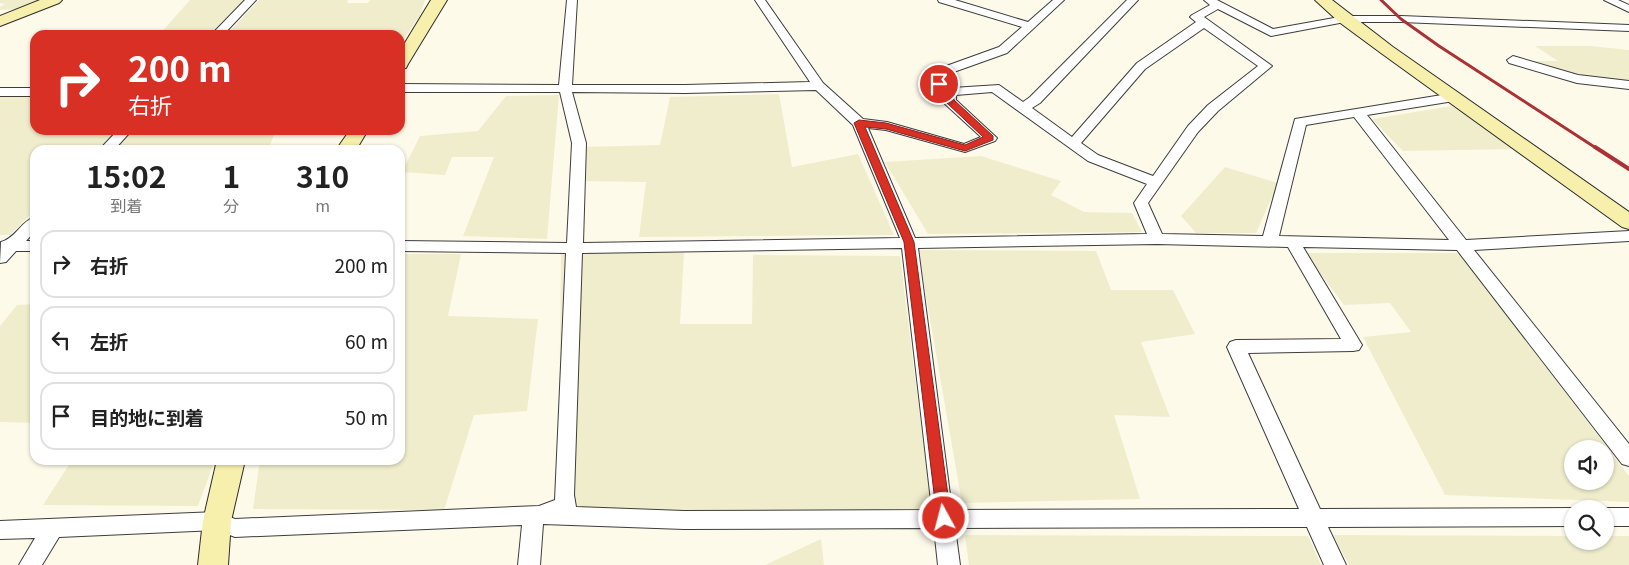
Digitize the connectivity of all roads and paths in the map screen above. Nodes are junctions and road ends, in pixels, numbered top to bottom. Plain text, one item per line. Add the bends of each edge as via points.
1 (54, 0) edge
2 (251, 0) edge
3 (439, 0) edge
4 (572, 0) edge
5 (760, 0) edge
6 (943, 0) edge
7 (989, 0) edge
8 (1059, 0) edge
9 (1134, 0) edge
10 (1324, 0) edge
11 (1609, 0) edge
12 (1214, 3) edge
13 (1629, 9) edge
14 (977, 10) junction
15 (1346, 19) junction
16 (0, 21) edge
17 (1202, 23) junction
18 (1029, 26) junction
19 (1629, 28) edge
20 (222, 30) edge
21 (405, 56) edge
22 (1513, 60) dead end
23 (1629, 85) edge
24 (819, 86) junction
25 (405, 88) edge
26 (565, 89) junction
27 (0, 92) edge
28 (30, 92) edge
29 (949, 92) junction
30 (1454, 97) junction
31 (1023, 108) junction
32 (1358, 113) junction
33 (859, 123) junction
34 (120, 135) edge
35 (1073, 144) junction
36 (111, 145) edge
37 (1155, 182) junction
38 (1629, 222) edge
39 (30, 226) edge
40 (1629, 236) edge
41 (1157, 239) junction
42 (1270, 240) junction
43 (1292, 241) junction
44 (909, 242) junction
45 (6, 246) edge
46 (30, 246) edge
47 (405, 246) edge
48 (1463, 246) junction
49 (574, 248) junction
50 (0, 258) edge
51 (1629, 458) edge
52 (230, 465) edge
53 (533, 515) junction
54 (1313, 516) junction
55 (1564, 517) edge
56 (1614, 517) edge
57 (1629, 517) edge
58 (944, 518) junction
59 (217, 521) junction
60 (54, 527) junction
61 (0, 530) edge
62 (30, 565) edge
63 (214, 565) edge
64 (529, 565) edge
65 (949, 565) edge
66 (1335, 565) edge

1 - 16 street
2 - 20 street
3 - 21 street
4 - 26 street
5 - 24 street
6 - 14 street
7 - 14 street
8 - 18 street
9 - 31 street
10 - 15 street
11 - 13 street
12 - 15 street via 1271,33
12 - 17 street via 1196,17
14 - 18 street
15 - 19 street
15 - 30 street
17 - 35 street via 1141,66
17 - 37 street via 1266,66 1212,108
18 - 29 street via 1003,50 928,77
22 - 23 street via 1577,80
24 - 26 street
24 - 33 street
25 - 26 street
26 - 49 street via 579,143
27 - 28 street
29 - 31 street via 995,88
29 - 33 street via 950,101 990,138 965,148 886,126
30 - 32 street
30 - 38 street
31 - 35 street
32 - 42 street via 1300,122
32 - 48 street
33 - 44 street
34 - 36 street
35 - 37 street via 1094,158
37 - 41 street via 1142,203
39 - 45 street
40 - 48 street
41 - 42 street
41 - 44 street
42 - 43 street
43 - 48 street
43 - 54 street via 1353,345 1236,347
44 - 49 street
44 - 58 street
45 - 46 street
45 - 50 street
47 - 49 street
48 - 51 street
49 - 53 street via 566,506
52 - 59 street
53 - 58 street via 684,520
53 - 59 street via 235,528
53 - 64 street
54 - 55 street
54 - 58 street
54 - 66 street
56 - 57 street
58 - 65 street
59 - 60 street
59 - 63 street
60 - 61 street
60 - 62 street

